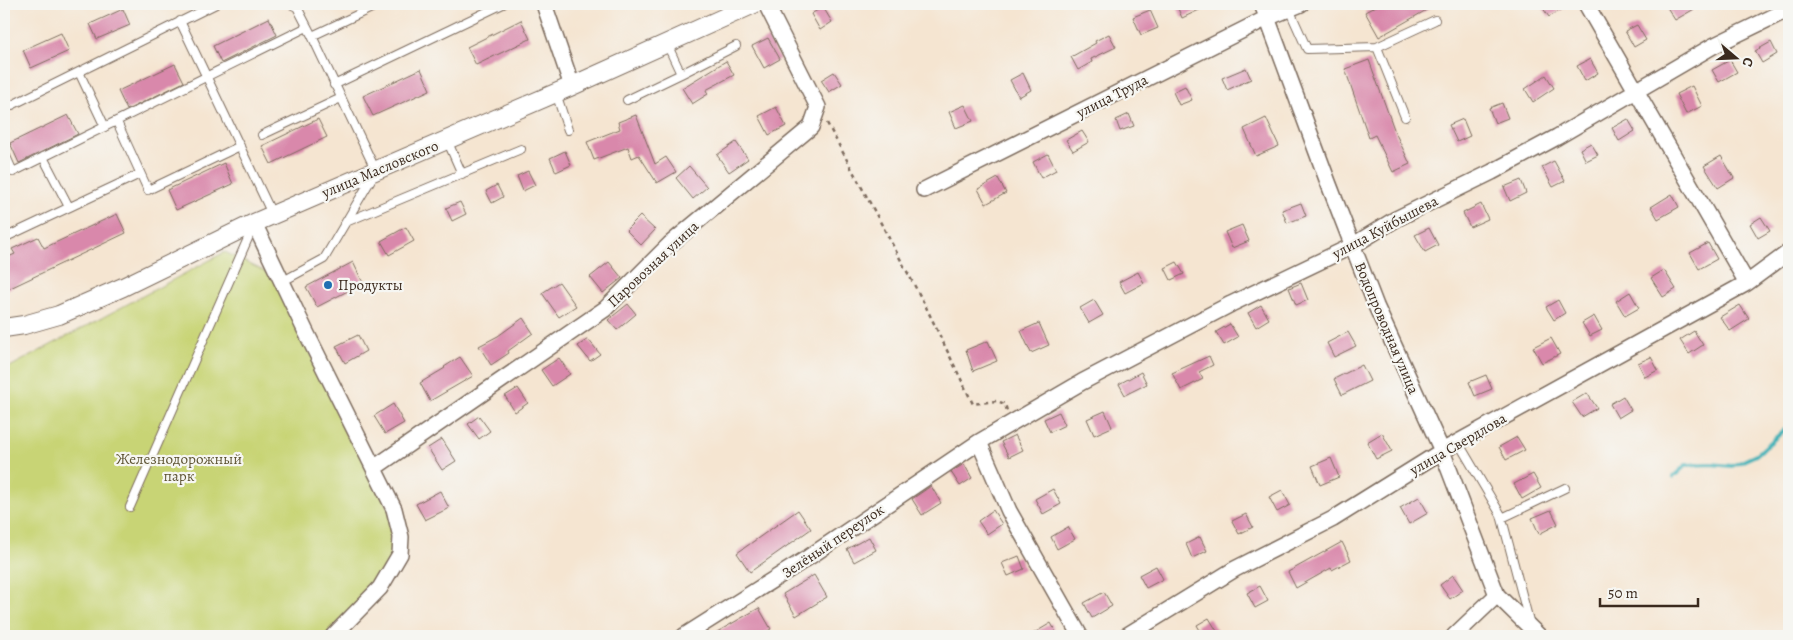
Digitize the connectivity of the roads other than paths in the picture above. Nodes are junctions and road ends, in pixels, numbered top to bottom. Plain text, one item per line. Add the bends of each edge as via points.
1 (216, 4) edge
2 (290, 4) edge
3 (380, 4) edge
4 (503, 4) edge
5 (544, 4) edge
6 (754, 4) edge
7 (766, 4) edge
8 (1262, 4) edge
9 (1586, 4) edge
10 (1295, 6) edge
11 (1789, 9) edge
12 (1267, 18) junction
13 (1435, 20) dead end
14 (180, 21) junction
15 (307, 27) junction
16 (312, 36) junction
17 (667, 44) junction
18 (736, 46) dead end
19 (1377, 47) junction
20 (79, 72) junction
21 (681, 74) junction
22 (207, 78) junction
23 (334, 85) junction
24 (572, 86) junction
25 (1636, 91) junction
26 (556, 93) junction
27 (341, 98) junction
28 (626, 100) dead end
29 (4, 109) edge
30 (1406, 117) dead end
31 (117, 122) junction
32 (105, 127) junction
33 (568, 130) dead end
34 (262, 135) dead end
35 (447, 140) junction
36 (240, 146) junction
37 (521, 149) dead end
38 (4, 152) edge
39 (43, 157) junction
40 (376, 171) junction
41 (140, 174) junction
42 (462, 174) junction
43 (924, 190) dead end
44 (69, 207) junction
45 (273, 216) junction
46 (346, 222) junction
47 (254, 223) junction
48 (4, 238) edge
49 (1352, 246) junction
50 (1789, 252) edge
51 (284, 280) dead end
52 (1747, 283) junction
53 (4, 328) edge
54 (979, 442) junction
55 (1458, 442) junction
56 (1442, 451) junction
57 (374, 468) junction
58 (1565, 488) dead end
59 (130, 507) dead end
60 (1502, 518) junction
61 (1497, 595) junction
62 (1535, 632) edge
63 (333, 636) edge
64 (684, 636) edge
65 (1080, 636) edge
66 (1126, 636) edge
67 (1454, 636) edge

1 - 14 lane
2 - 15 lane via 297,7
3 - 16 lane
4 - 23 lane
5 - 24 street
6 - 17 street, улица Масловского
7 - 57 street, Паровозная улица via 818,107 811,127 670,244 605,309
8 - 12 street, Водопроводная улица
9 - 25 street
10 - 12 street, улица Труда
10 - 19 lane via 1307,49
11 - 25 street, улица Куйбышева via 1713,46
12 - 43 street, улица Труда
12 - 49 street, Водопроводная улица
13 - 19 lane
14 - 20 lane
14 - 22 lane
15 - 16 lane
15 - 22 lane
16 - 23 lane
17 - 21 lane
17 - 24 street, улица Масловского
18 - 21 lane
19 - 30 lane
20 - 29 lane
20 - 32 lane
21 - 28 lane
22 - 31 lane
22 - 36 lane
23 - 27 lane
24 - 26 street, улица Масловского
25 - 49 street, улица Куйбышева via 1492,172 1396,219
25 - 52 street
26 - 33 lane
26 - 35 street, улица Масловского
27 - 34 lane
27 - 40 lane
31 - 32 lane
31 - 41 lane
32 - 39 lane
35 - 40 street, улица Масловского
35 - 42 lane
36 - 41 lane via 148,190
36 - 45 lane
37 - 42 lane
38 - 39 lane via 13,172
39 - 44 lane
40 - 45 street, улица Масловского
40 - 46 lane
41 - 44 lane
42 - 46 lane
44 - 48 lane
45 - 47 street, улица Масловского
46 - 51 lane via 324,259
47 - 53 street, улица Масловского via 59,315 24,326
47 - 57 street
47 - 59 lane
49 - 54 street, улица Куйбышева via 1082,382
49 - 56 street, Водопроводная улица
50 - 52 street, улица Свердлова
52 - 55 street, улица Свердлова
54 - 64 street, Зелёный переулок via 810,557
54 - 65 street via 1009,511
55 - 56 street, улица Свердлова
55 - 60 lane
56 - 61 street, Водопроводная улица
56 - 66 street, улица Свердлова via 1333,519 1235,568
57 - 63 street via 394,509 401,537 400,554 380,588
58 - 60 lane
60 - 62 lane
61 - 62 street, Водопроводная улица
61 - 67 street

